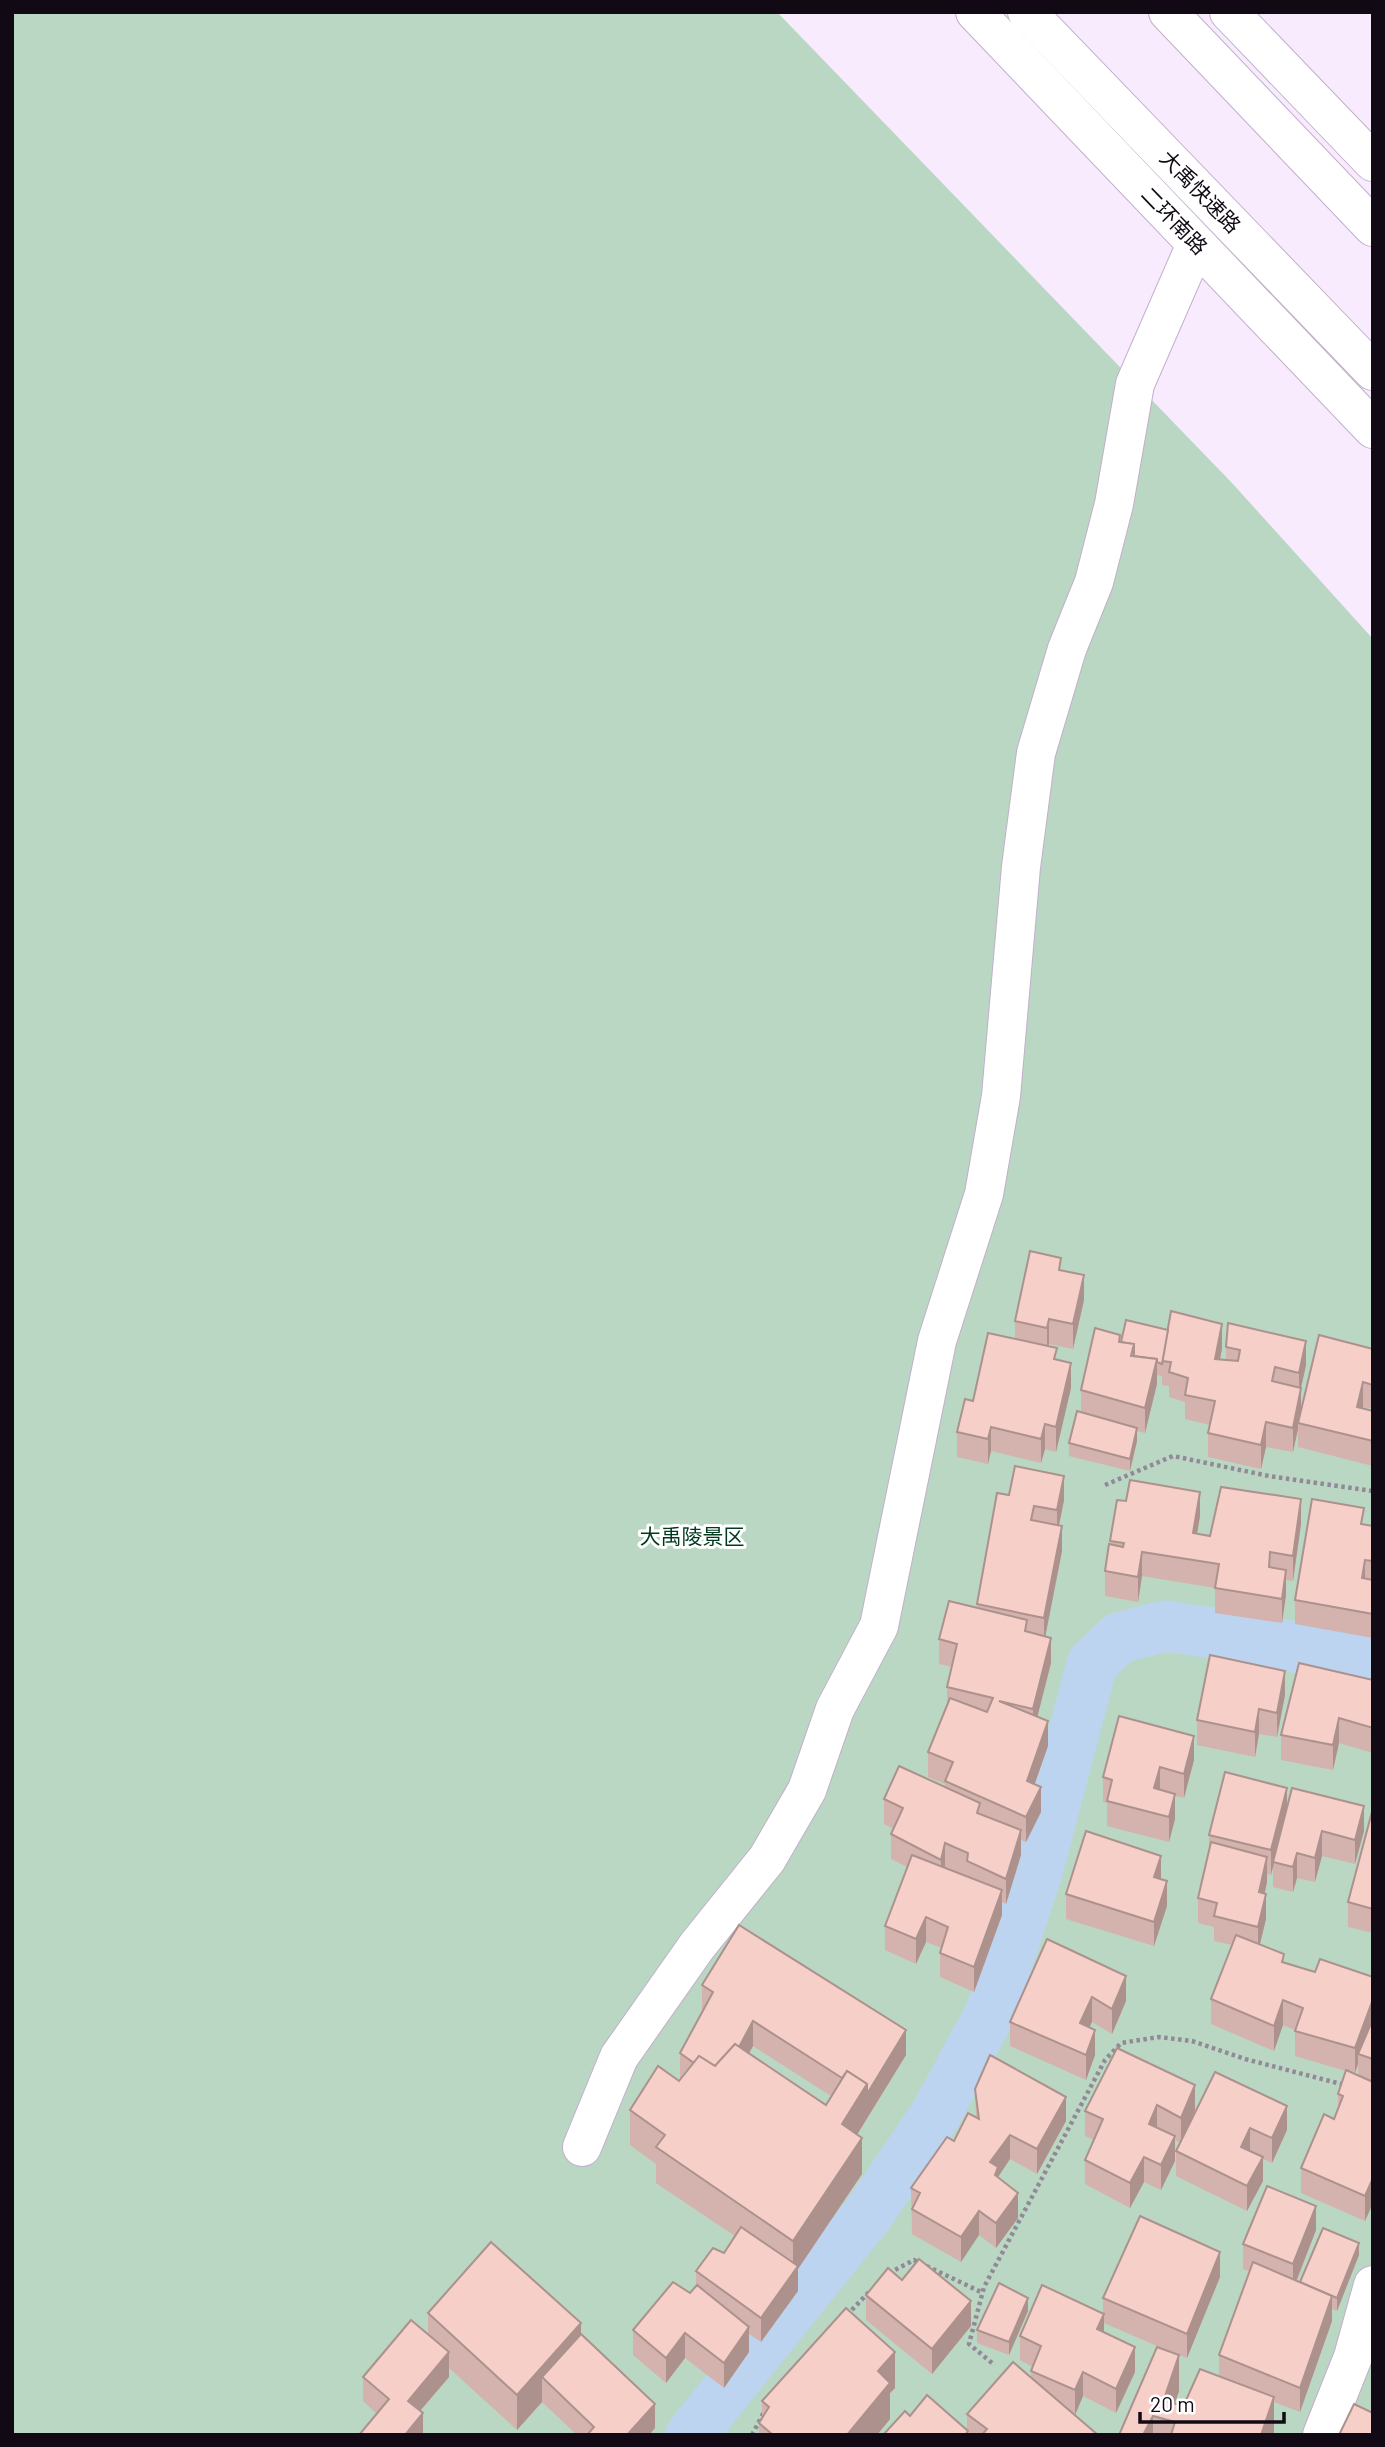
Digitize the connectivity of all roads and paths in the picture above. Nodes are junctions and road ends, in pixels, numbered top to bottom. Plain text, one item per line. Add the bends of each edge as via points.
1 (975, 12) edge
2 (1027, 12) edge
3 (1168, 12) edge
4 (1229, 12) edge
5 (1373, 162) edge
6 (1373, 227) edge
7 (1196, 244) junction
8 (1373, 370) edge
9 (1373, 429) edge
10 (1105, 1485) dead end
11 (1373, 1491) edge
12 (1351, 2087) edge
13 (582, 2147) dead end
14 (885, 2276) edge
15 (876, 2285) edge
16 (1373, 2286) edge
17 (983, 2293) junction
18 (841, 2322) edge
19 (992, 2363) dead end
20 (773, 2401) edge
21 (752, 2435) edge
22 (1322, 2435) edge

1 - 7 main road, 二环南路
2 - 8 main road, 大禹快速路
3 - 6 main road
4 - 5 main road
7 - 9 main road, 二环南路
7 - 13 main road via 1135,384 1114,504 1094,582 1067,649 1035,754 1001,1096 984,1194 937,1341 879,1626 835,1709 807,1790 767,1859 697,1946 619,2057
10 - 11 path via 1173,1455 1269,1476
12 - 17 path via 1192,2041 1158,2037 1121,2043 1105,2060
14 - 17 path via 914,2260
15 - 18 path
16 - 22 main road via 1353,2357
17 - 19 path via 970,2344
20 - 21 path

